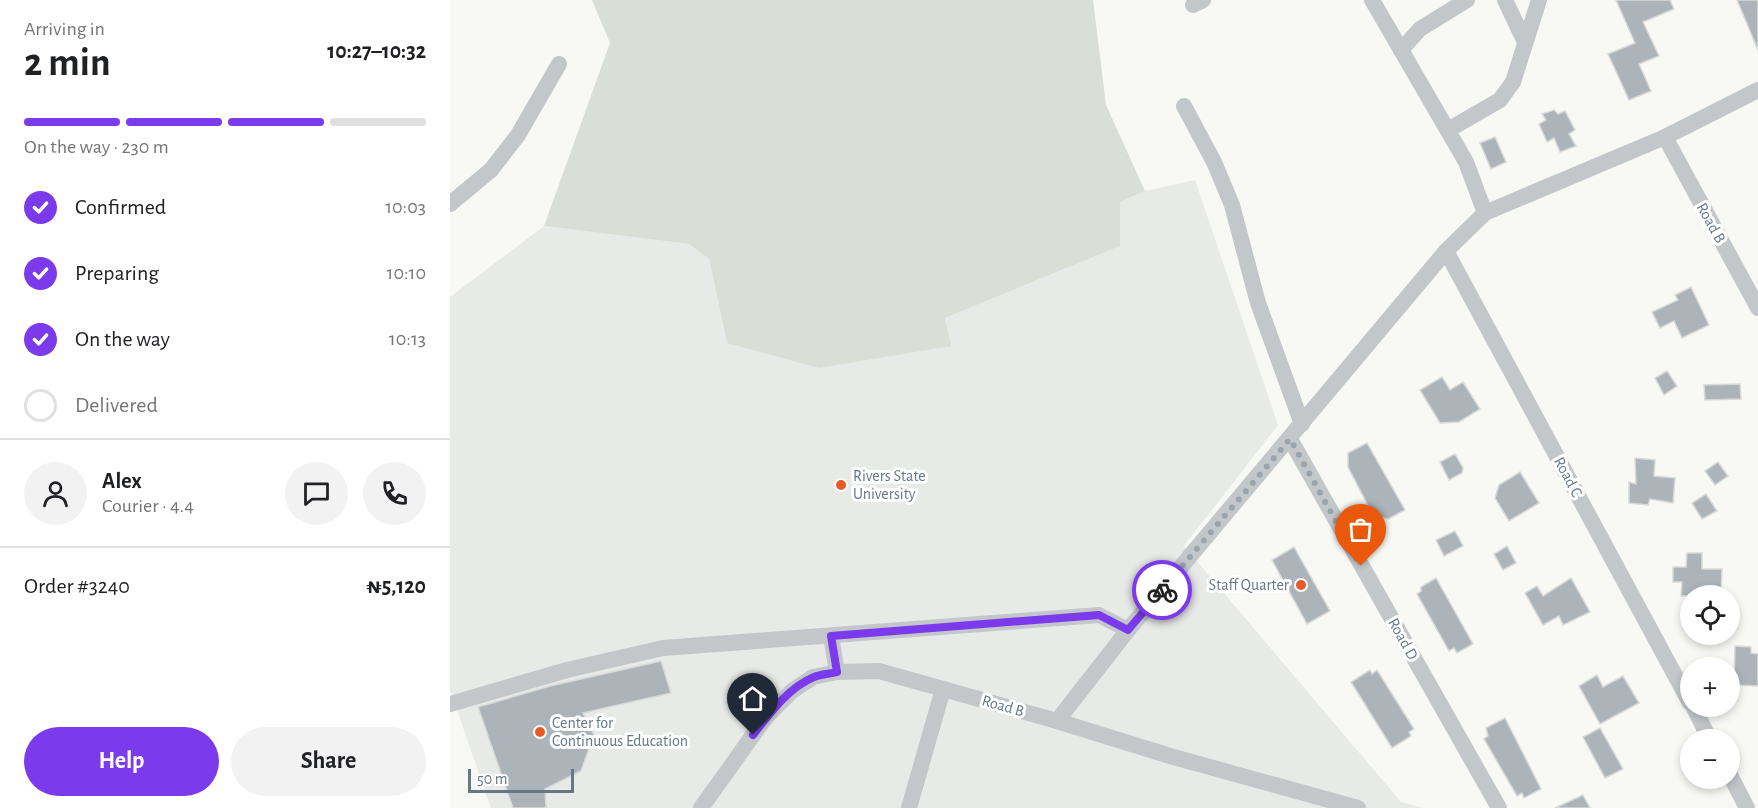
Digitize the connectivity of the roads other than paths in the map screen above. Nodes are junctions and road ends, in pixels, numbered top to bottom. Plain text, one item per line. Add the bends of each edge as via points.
1 (1372, 0) edge
2 (1467, 0) edge
3 (1505, 0) edge
4 (1539, 0) edge
5 (1525, 42) junction
6 (1401, 50) junction
7 (559, 63) dead end
8 (1758, 90) edge
9 (1184, 106) dead end
10 (1448, 130) junction
11 (1665, 137) junction
12 (450, 204) edge
13 (1485, 213) junction
14 (1446, 251) junction
15 (1758, 308) edge
16 (1302, 424) junction
17 (1290, 439) junction
18 (1128, 630) junction
19 (831, 636) junction
20 (837, 672) junction
21 (1680, 685) edge
22 (943, 688) junction
23 (450, 704) edge
24 (1057, 721) junction
25 (1737, 789) edge
26 (1325, 803) edge
27 (701, 808) edge
28 (909, 808) edge
29 (1358, 808) edge
30 (1498, 808) edge
31 (1747, 808) edge

1 - 6 street
2 - 6 street via 1420,29
3 - 5 street
4 - 5 street
5 - 10 street via 1513,82 1500,100
6 - 10 street
7 - 12 street via 518,135 491,170
8 - 11 street
9 - 16 street via 1232,205 1258,303
10 - 13 street via 1466,162
11 - 13 street
11 - 15 street, Road B
13 - 14 street
14 - 16 street
14 - 21 street, Road C
16 - 17 street
17 - 18 street
17 - 30 street, Road D
18 - 19 street via 1099,615
18 - 24 street
19 - 20 street
19 - 23 street via 663,648 567,670
20 - 22 street, Road B via 879,671
20 - 27 street, Road B via 813,677 766,717
22 - 24 street, Road B
22 - 28 street
24 - 26 street, Road B
25 - 31 street
26 - 29 street, Road B

